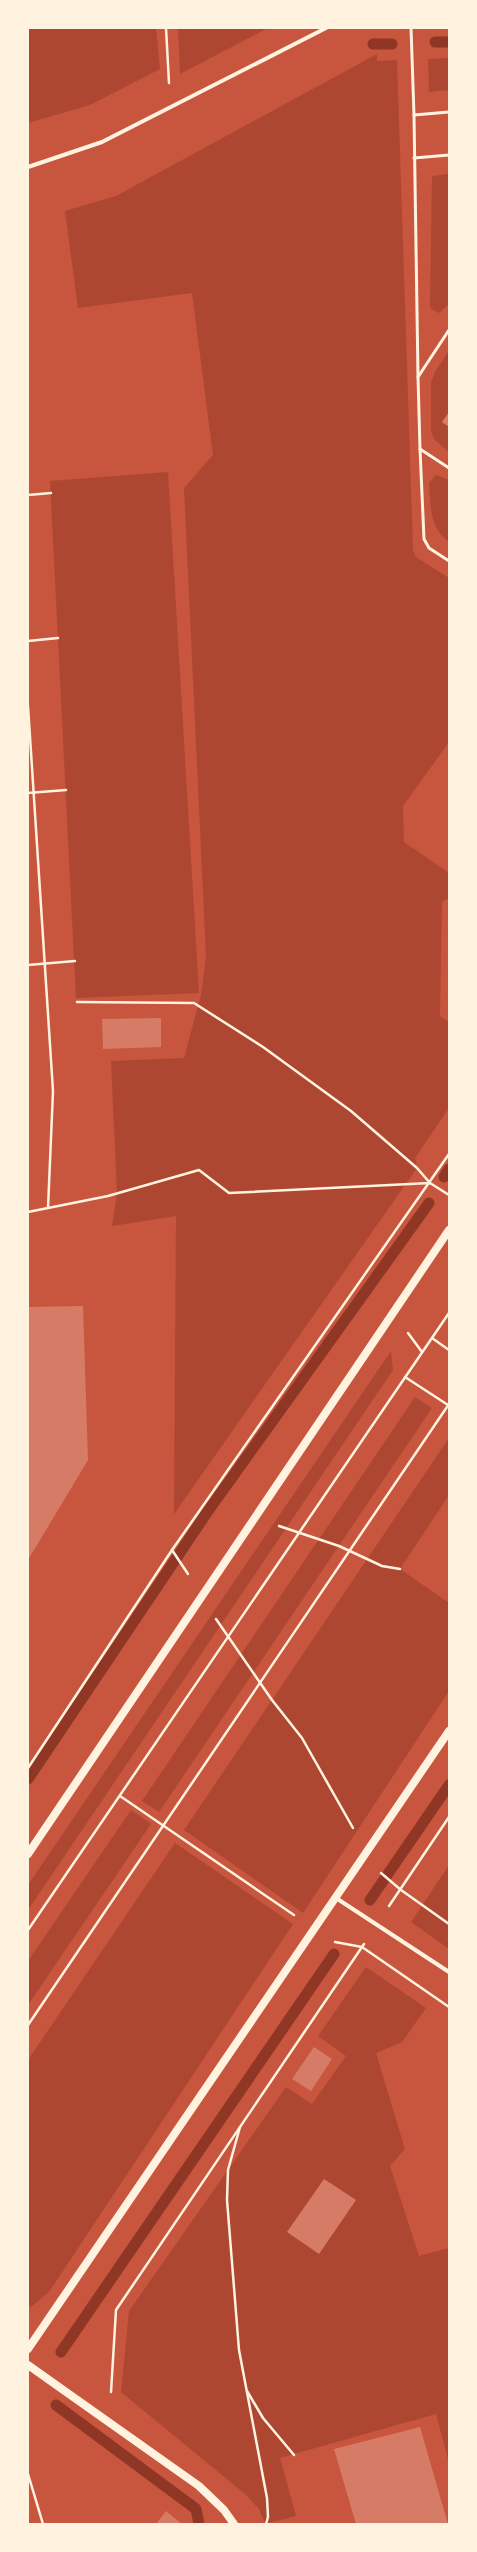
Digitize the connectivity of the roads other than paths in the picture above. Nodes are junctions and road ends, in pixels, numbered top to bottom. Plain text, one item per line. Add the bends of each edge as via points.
1 (326, 28) edge
2 (411, 28) edge
3 (449, 112) edge
4 (414, 115) junction
5 (449, 155) edge
6 (414, 158) junction
7 (28, 167) edge
8 (449, 330) edge
9 (418, 377) junction
10 (420, 449) junction
11 (449, 468) edge
12 (449, 561) edge
13 (449, 1230) edge
14 (449, 1731) edge
15 (28, 1854) edge
16 (335, 1898) junction
17 (449, 1972) edge
18 (28, 2349) edge
19 (28, 2365) edge
20 (234, 2524) edge

1 - 7 street via 102,142
2 - 4 lane
3 - 4 lane
4 - 6 lane
5 - 6 lane
6 - 9 lane
8 - 9 lane
9 - 10 lane
10 - 11 lane
10 - 12 lane via 424,539 429,548
13 - 15 main road
14 - 16 main road
16 - 17 street
16 - 18 main road
19 - 20 main road via 199,2486 224,2510

